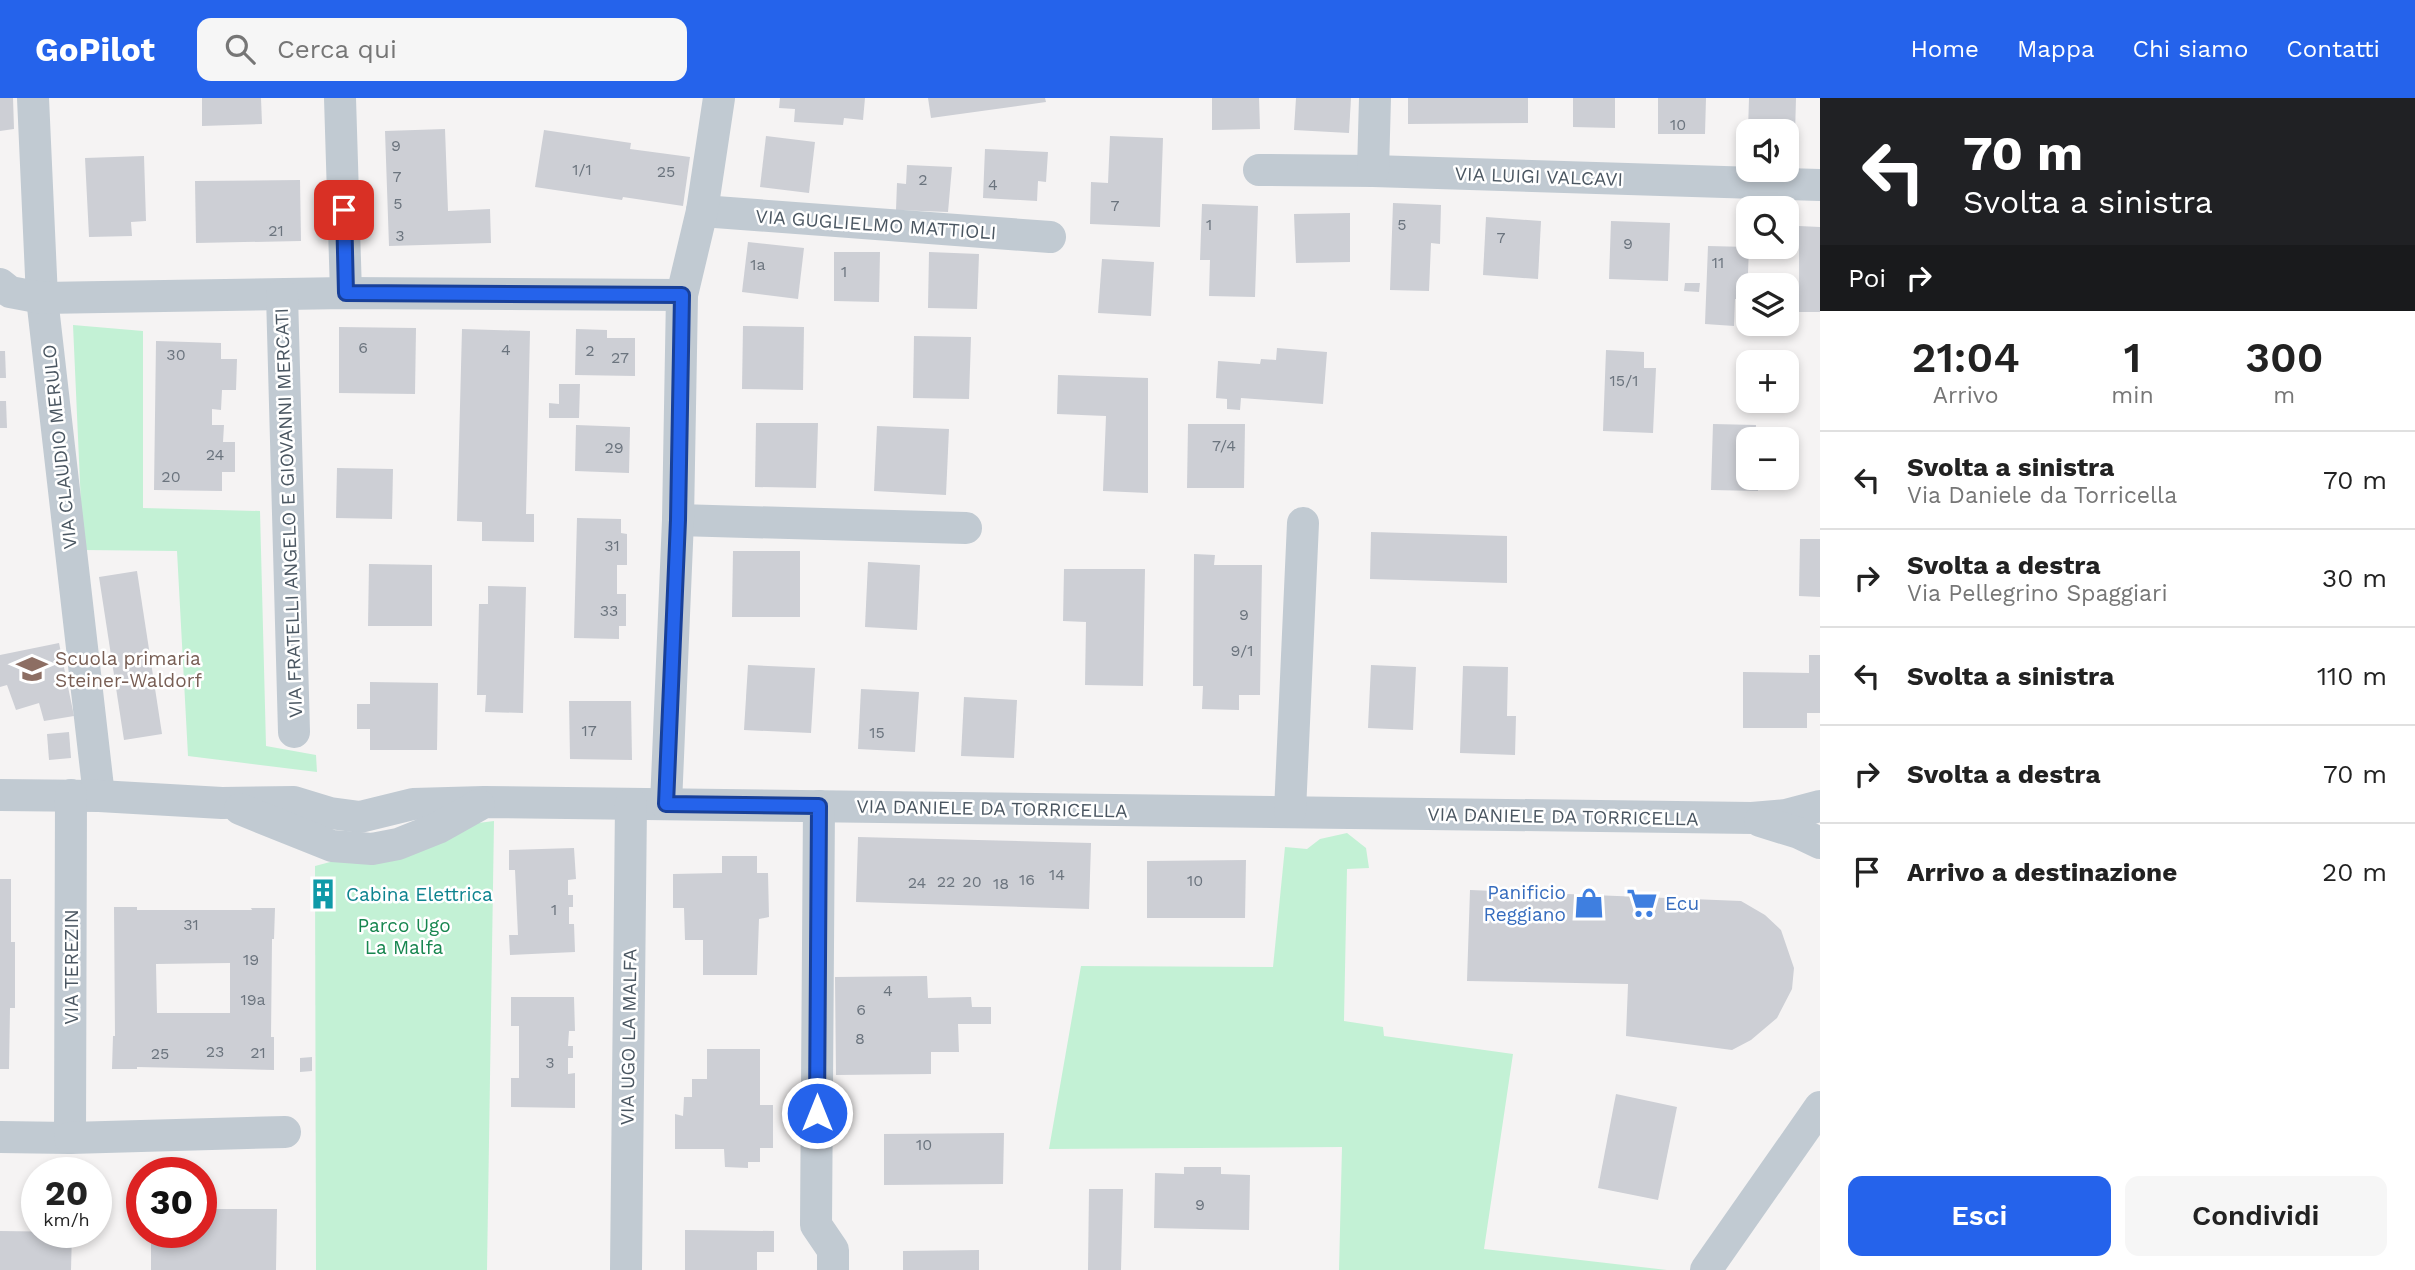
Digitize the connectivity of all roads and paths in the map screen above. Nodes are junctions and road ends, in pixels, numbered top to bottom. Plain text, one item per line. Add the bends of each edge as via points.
1 (33, 98) edge
2 (340, 98) edge
3 (719, 98) edge
4 (1375, 98) edge
5 (1259, 170) dead end
6 (1373, 170) junction
7 (1820, 185) edge
8 (702, 211) junction
9 (1051, 237) dead end
10 (0, 284) edge
11 (346, 293) junction
12 (282, 295) junction
13 (682, 295) junction
14 (42, 298) junction
15 (678, 520) junction
16 (1303, 523) dead end
17 (966, 528) dead end
18 (293, 732) dead end
19 (0, 795) edge
20 (85, 795) junction
21 (631, 804) junction
22 (666, 804) junction
23 (819, 806) junction
24 (1820, 806) edge
25 (1290, 811) junction
26 (1752, 818) junction
27 (1820, 843) edge
28 (1820, 1107) edge
29 (285, 1132) dead end
30 (0, 1137) edge
31 (70, 1138) junction
32 (626, 1270) edge
33 (833, 1270) edge
34 (1706, 1270) edge

1 - 14 street, VIA CLAUDIO MERULO
2 - 11 street
3 - 8 street
4 - 6 street
5 - 6 street, VIA LUIGI VALCAVI
6 - 7 street, VIA LUIGI VALCAVI
8 - 9 street, VIA GUGLIELMO MATTIOLI
8 - 13 street
10 - 14 street, VIA FRATELLI ANGELO E GIOVANNI MERCATI via 10,292
11 - 12 street, VIA FRATELLI ANGELO E GIOVANNI MERCATI
11 - 13 street, VIA FRATELLI ANGELO E GIOVANNI MERCATI
12 - 14 street, VIA FRATELLI ANGELO E GIOVANNI MERCATI
12 - 18 street, VIA FRATELLI ANGELO E GIOVANNI MERCATI
13 - 15 street
14 - 20 street, VIA CLAUDIO MERULO
15 - 17 street
15 - 22 street
16 - 25 street
19 - 20 street, VIA DANIELE DA TORRICELLA
20 - 21 street, VIA DANIELE DA TORRICELLA via 222,803 332,846 372,849 438,828 484,802
20 - 31 street, VIA TEREZIN
21 - 22 street, VIA DANIELE DA TORRICELLA
21 - 32 street, VIA UGO LA MALFA
22 - 23 street, VIA DANIELE DA TORRICELLA
23 - 25 street, VIA DANIELE DA TORRICELLA
23 - 33 street via 816,1225 833,1250
24 - 26 street, VIA DANIELE DA TORRICELLA
25 - 26 street, VIA DANIELE DA TORRICELLA
26 - 27 street, VIA DANIELE DA TORRICELLA
28 - 34 street
29 - 31 street
30 - 31 street

